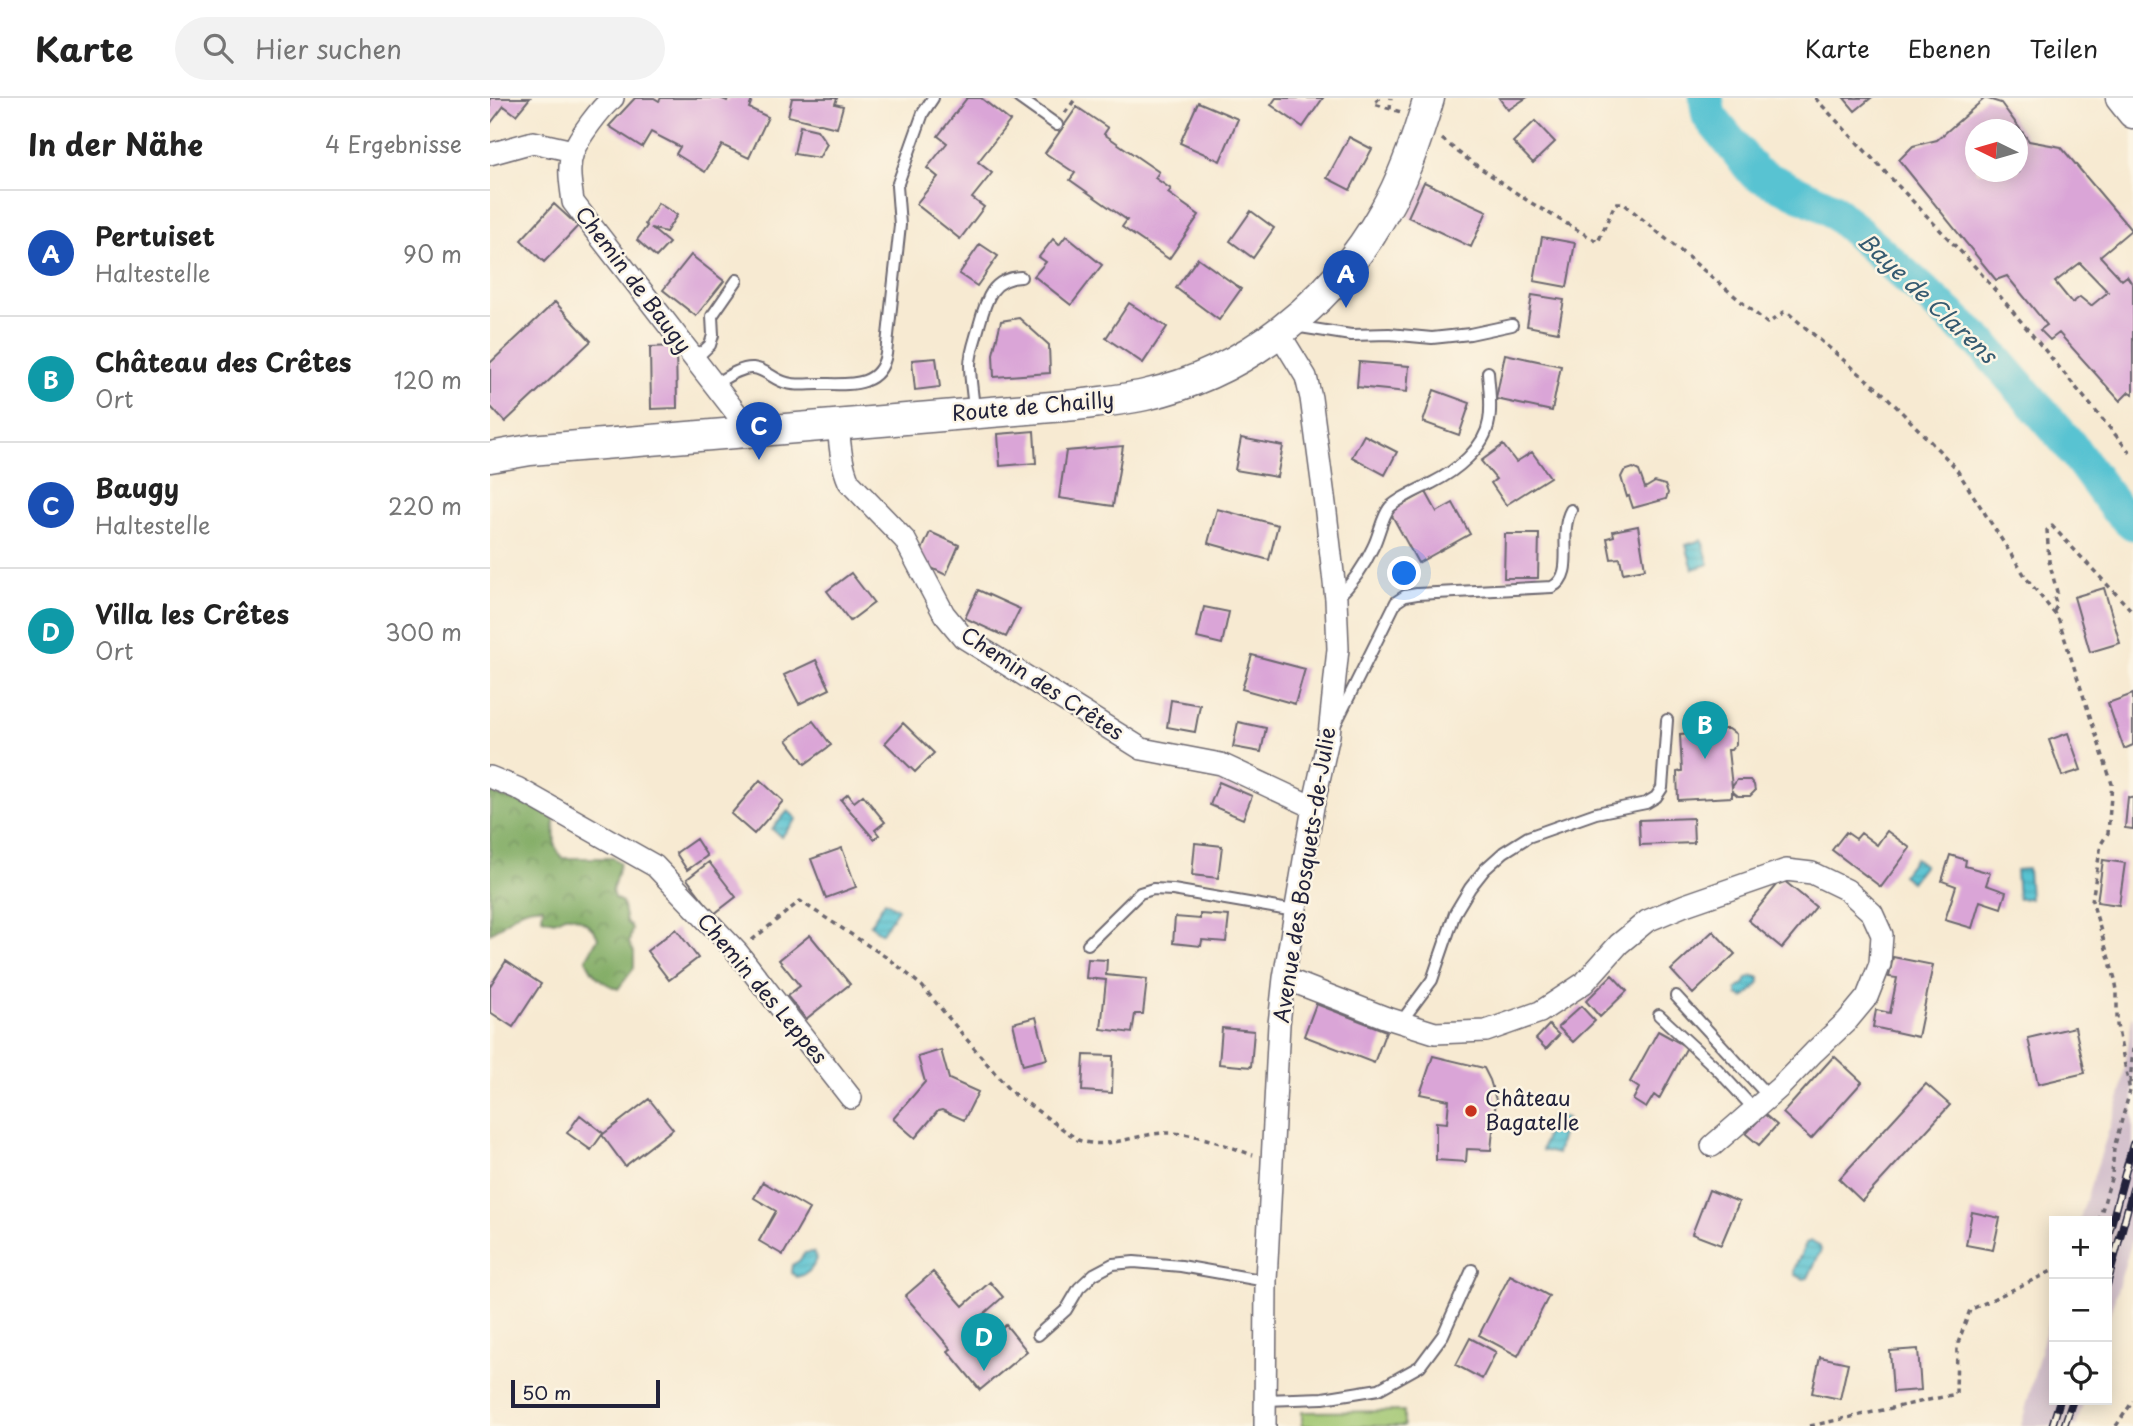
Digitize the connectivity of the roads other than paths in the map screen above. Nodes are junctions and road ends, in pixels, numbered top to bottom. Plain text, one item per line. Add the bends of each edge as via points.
1 (933, 98) edge
2 (1019, 98) edge
3 (2121, 98) edge
4 (603, 101) edge
5 (2133, 113) edge
6 (1424, 114) edge
7 (1056, 125) dead end
8 (573, 151) junction
9 (490, 154) edge
10 (1021, 277) dead end
11 (737, 280) dead end
12 (1513, 325) dead end
13 (1284, 329) junction
14 (694, 360) junction
15 (1488, 372) dead end
16 (713, 385) junction
17 (974, 413) junction
18 (838, 425) junction
19 (751, 432) junction
20 (490, 457) edge
21 (1572, 510) dead end
22 (1336, 599) junction
23 (1667, 720) dead end
24 (1329, 735) junction
25 (490, 777) edge
26 (1313, 807) junction
27 (1295, 911) junction
28 (1088, 944) dead end
29 (1284, 978) junction
30 (1676, 996) dead end
31 (1659, 1014) dead end
32 (1401, 1022) junction
33 (851, 1098) dead end
34 (1762, 1104) junction
35 (1713, 1146) dead end
36 (1472, 1270) dead end
37 (1266, 1281) junction
38 (1038, 1335) dead end
39 (1265, 1400) junction
40 (1265, 1426) edge

1 - 16 lane via 923,113 897,186 898,238 885,364 880,371 855,384 792,384 751,368
2 - 7 lane
3 - 5 main road
4 - 8 street, Chemin de Baugy
6 - 13 main road, Route de Chailly via 1400,181 1364,244 1334,283
8 - 9 street via 533,142
8 - 14 street, Chemin de Baugy via 569,176 573,202
10 - 17 lane via 1000,283 986,301 970,363
11 - 14 lane via 712,316 710,345
12 - 13 lane via 1432,338
13 - 17 main road, Route de Chailly via 1240,358 1146,395
13 - 22 street, Avenue des Bosquets-de-Julie via 1311,398
14 - 16 street, Chemin de Baugy
15 - 22 lane via 1489,422 1478,446 1446,476 1390,508 1359,573
16 - 19 street, Chemin de Baugy
17 - 18 main road, Route de Chailly
18 - 19 main road, Route de Chailly
18 - 26 street, Chemin des Crêtes via 849,482 905,540 944,614 963,637 1142,749 1221,764
19 - 20 main road, Route de Chailly
21 - 24 lane via 1565,527 1564,577 1552,587 1417,594 1396,603
22 - 24 street, Avenue des Bosquets-de-Julie via 1338,649
23 - 32 lane via 1662,788 1656,797 1528,837 1504,852 1469,888 1455,913 1432,980
24 - 26 street, Avenue des Bosquets-de-Julie
25 - 33 street, Chemin des Leppes via 655,866 737,952
26 - 27 street, Avenue des Bosquets-de-Julie
27 - 28 lane via 1153,889 1140,893
27 - 29 street, Avenue des Bosquets-de-Julie
29 - 32 street
29 - 37 street, Avenue des Bosquets-de-Julie
30 - 34 lane
31 - 34 lane
32 - 34 street via 1435,1033 1486,1031 1540,1012 1584,983 1647,921 1786,870 1812,873 1847,890 1872,913 1882,935 1880,964 1867,997 1847,1021
34 - 35 street
36 - 39 lane via 1443,1335 1420,1367 1379,1389 1324,1398
37 - 38 lane via 1181,1266 1113,1264 1079,1288 1066,1310
37 - 39 street, Avenue des Bosquets-de-Julie
39 - 40 street, Avenue des Bosquets-de-Julie

